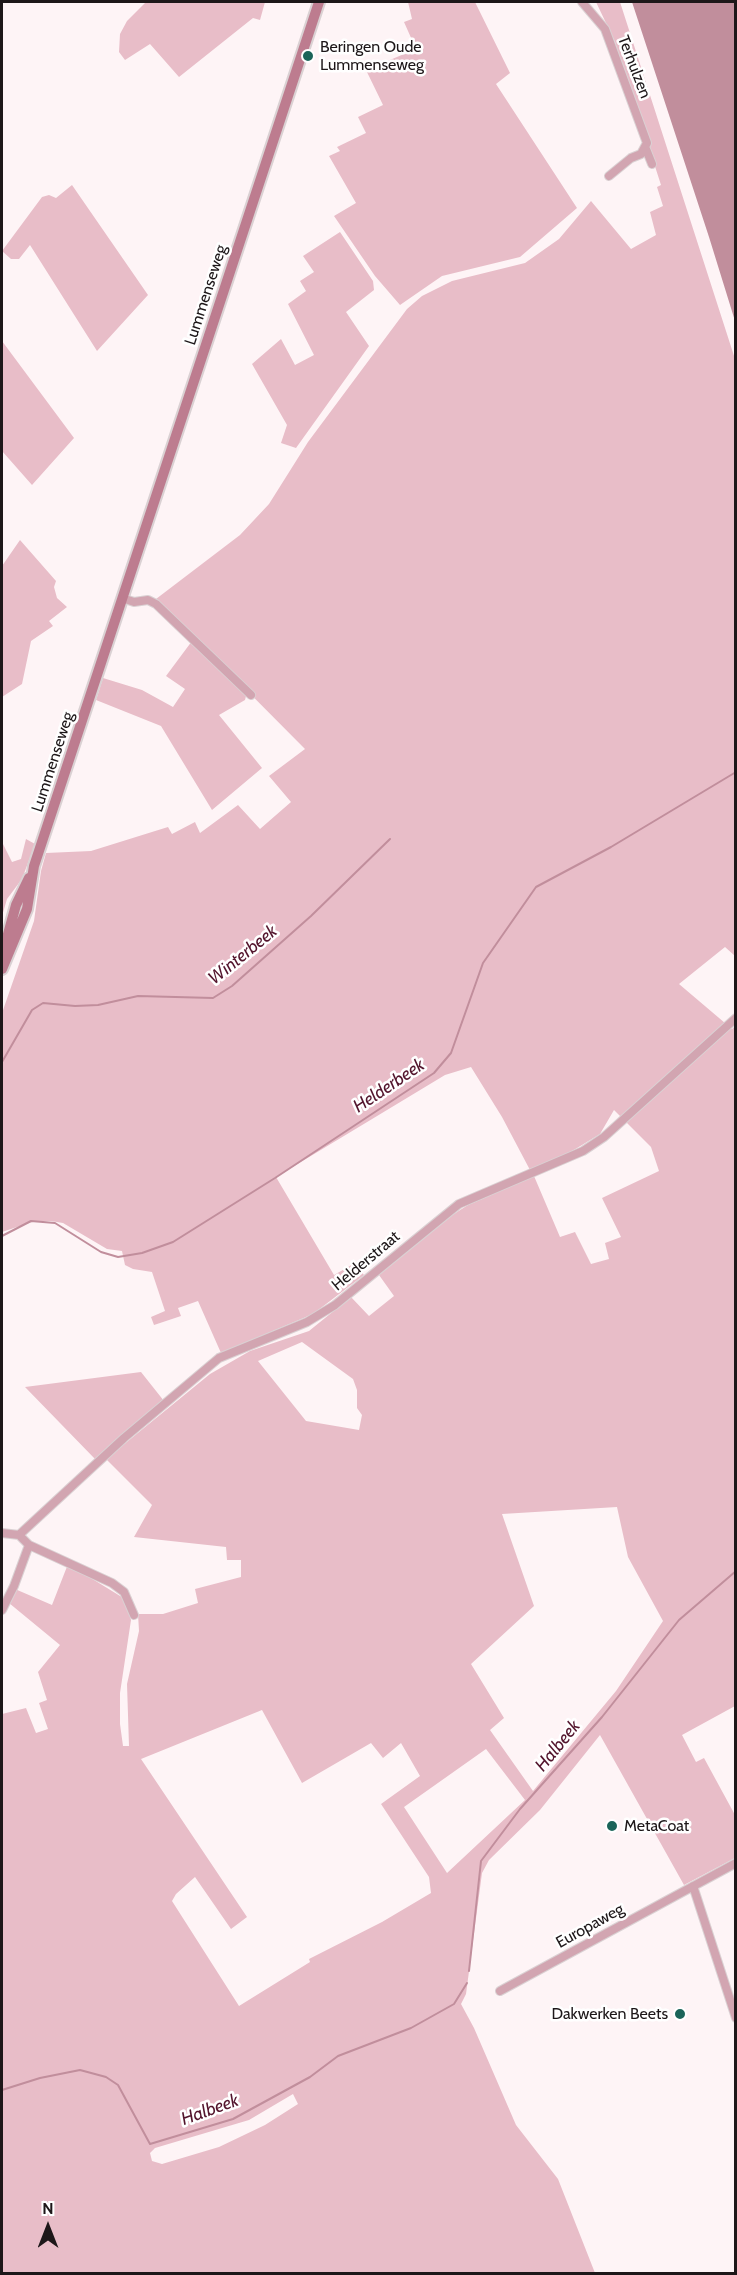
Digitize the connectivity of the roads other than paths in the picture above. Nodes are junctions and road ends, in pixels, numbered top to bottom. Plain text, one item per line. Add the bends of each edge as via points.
1 (319, 2) edge
2 (582, 2) edge
3 (646, 149) junction
4 (652, 164) dead end
5 (609, 176) dead end
6 (122, 598) junction
7 (251, 695) dead end
8 (33, 869) junction
9 (2, 956) edge
10 (2, 969) edge
11 (735, 1018) edge
12 (2, 1533) edge
13 (19, 1535) junction
14 (30, 1545) junction
15 (2, 1610) edge
16 (134, 1615) dead end
17 (735, 1863) edge
18 (693, 1886) junction
19 (500, 1990) dead end
20 (735, 2018) edge

1 - 6 main road, Lummenseweg
2 - 3 street, Terhulzen via 605,29 612,44 644,133
3 - 4 street, Terhulzen
3 - 5 street
6 - 7 street via 156,604
6 - 8 main road, Lummenseweg
8 - 9 main road via 16,905
8 - 10 main road via 27,909
11 - 13 street, Helderstraat via 590,1147 459,1204 334,1305 307,1322 219,1358 124,1438
12 - 13 street
13 - 14 street
14 - 15 street
14 - 16 street via 112,1583 124,1592
17 - 18 street, Europaweg
18 - 19 street, Europaweg
18 - 20 street

